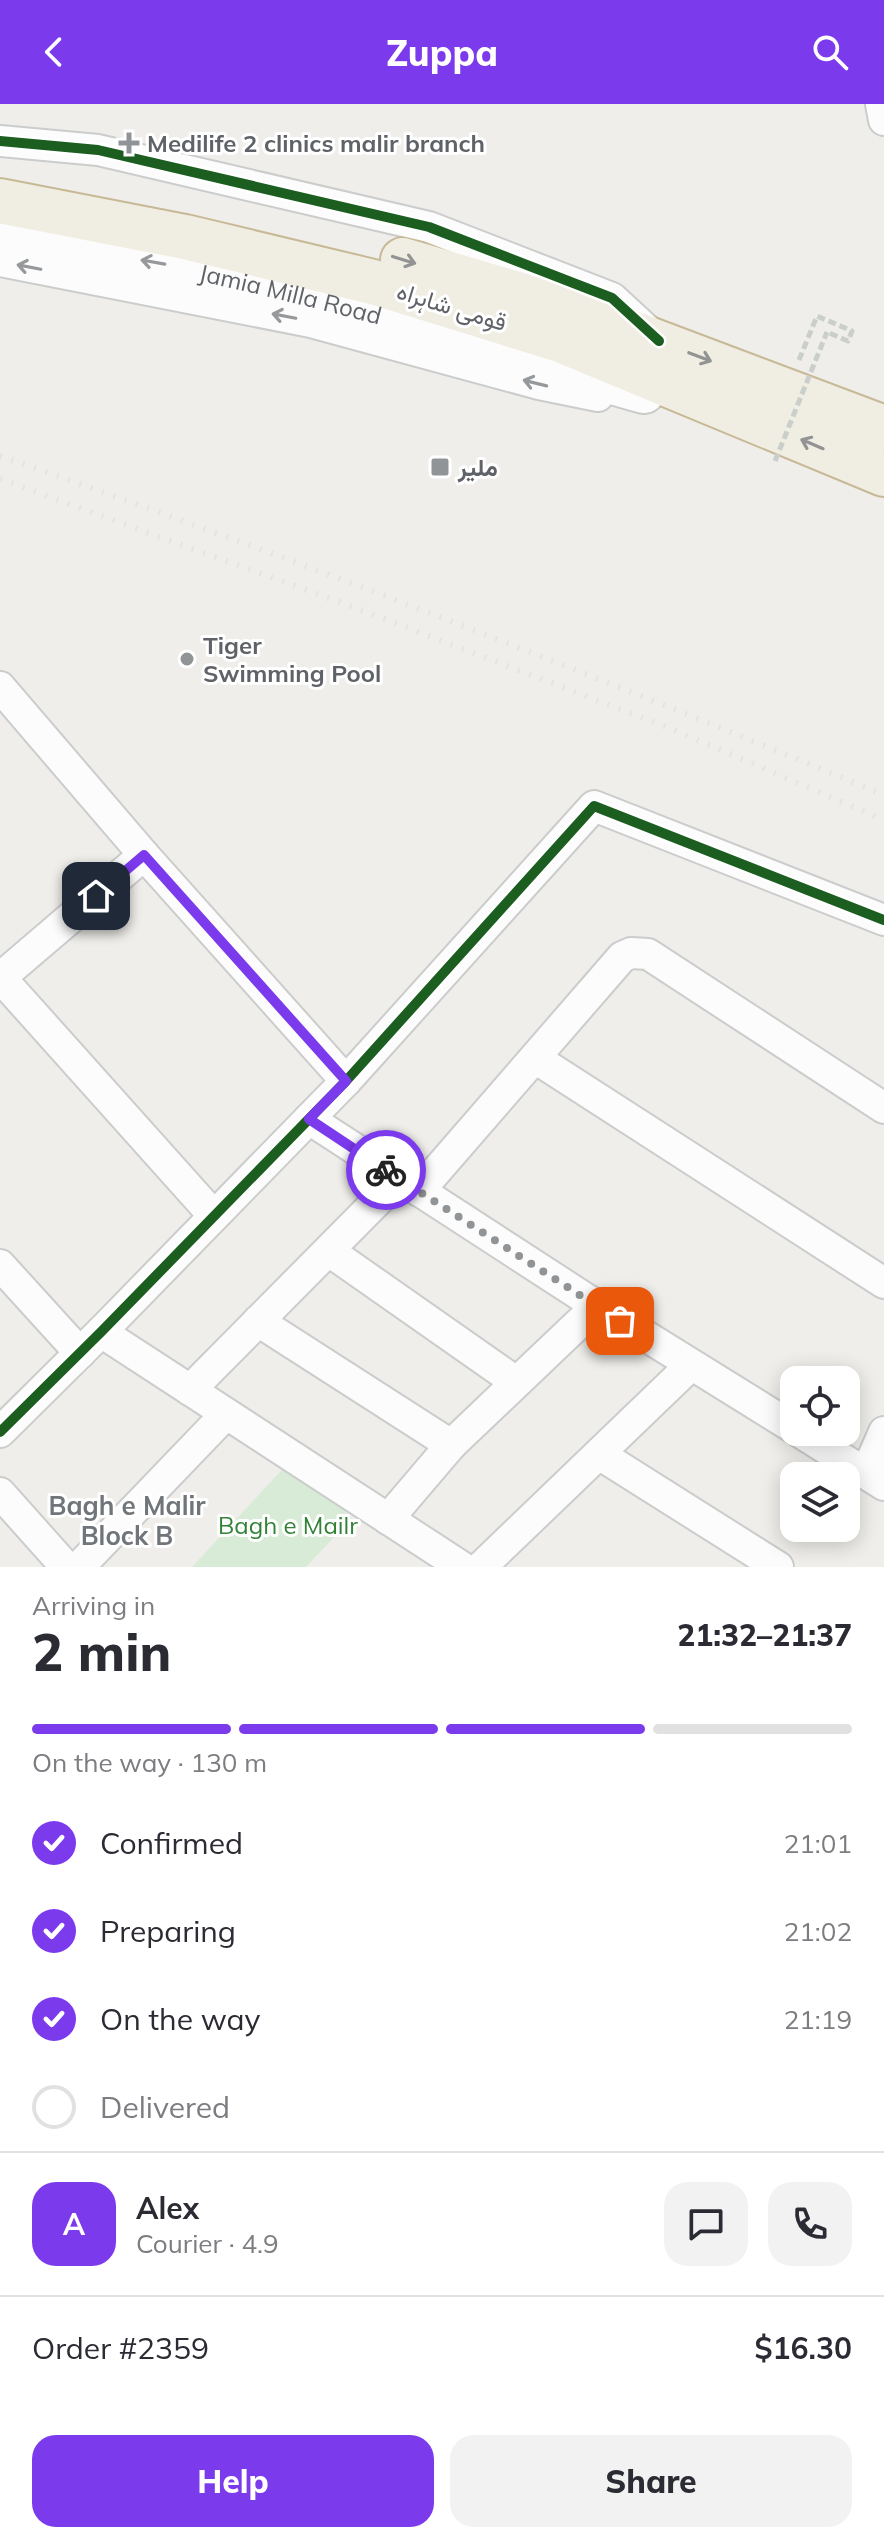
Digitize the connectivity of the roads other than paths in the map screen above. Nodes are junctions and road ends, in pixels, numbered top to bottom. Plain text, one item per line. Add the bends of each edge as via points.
1 (881, 104) edge
2 (884, 120) edge
3 (0, 141) edge
4 (0, 170) edge
5 (0, 201) edge
6 (0, 237) edge
7 (0, 261) edge
8 (567, 325) junction
9 (659, 341) junction
10 (639, 391) junction
11 (717, 405) junction
12 (884, 428) edge
13 (884, 474) edge
14 (0, 687) edge
15 (144, 855) junction
16 (884, 920) edge
17 (0, 978) edge
18 (535, 1058) junction
19 (346, 1081) junction
20 (884, 1108) edge
21 (309, 1119) junction
22 (409, 1184) junction
23 (214, 1216) junction
24 (329, 1251) junction
25 (0, 1265) edge
26 (884, 1283) edge
27 (597, 1306) junction
28 (258, 1321) junction
29 (90, 1343) junction
30 (691, 1365) junction
31 (516, 1382) junction
32 (190, 1390) junction
33 (226, 1414) junction
34 (780, 1419) edge
35 (0, 1432) edge
36 (884, 1432) edge
37 (451, 1445) junction
38 (822, 1446) edge
39 (599, 1454) junction
40 (875, 1479) edge
41 (0, 1493) edge
42 (388, 1519) junction
43 (498, 1562) edge
44 (66, 1567) edge
45 (79, 1567) edge
46 (462, 1567) edge
47 (778, 1567) edge

1 - 2 street
3 - 9 street via 98,150 429,227 612,298
4 -> 8 highway, قومی شاہراہ via 198,208 386,255
5 - 8 highway, قومی شاہراہ via 185,237
10 -> 6 main road, Jamia Milla Road via 200,271
10 -> 7 street via 600,396 568,391 311,322
8 - 9 highway, قومی شاہراہ
8 - 11 highway, قومی شاہراہ
9 -> 12 highway, قومی شاہراہ
10 - 11 main road, Jamia Milla Road
13 -> 11 highway, قومی شاہراہ
14 - 15 street
15 - 17 street
15 - 19 street
16 - 19 street via 594,806
17 - 23 street
18 - 20 street via 622,957 639,952
18 - 22 street
18 - 26 street
19 - 21 street
21 - 22 street
21 - 23 street
22 - 24 street
22 - 27 street
23 - 29 street
24 - 28 street
24 - 31 street
25 - 29 street
27 - 30 street
27 - 31 street
28 - 32 street
28 - 37 street
29 - 32 street
29 - 35 street
30 - 34 street
30 - 39 street
31 - 37 street
32 - 33 street
33 - 42 street
33 - 45 street
36 - 40 street
37 - 42 street
38 - 40 street
39 - 43 street
39 - 47 street
41 - 44 street
42 - 46 street

